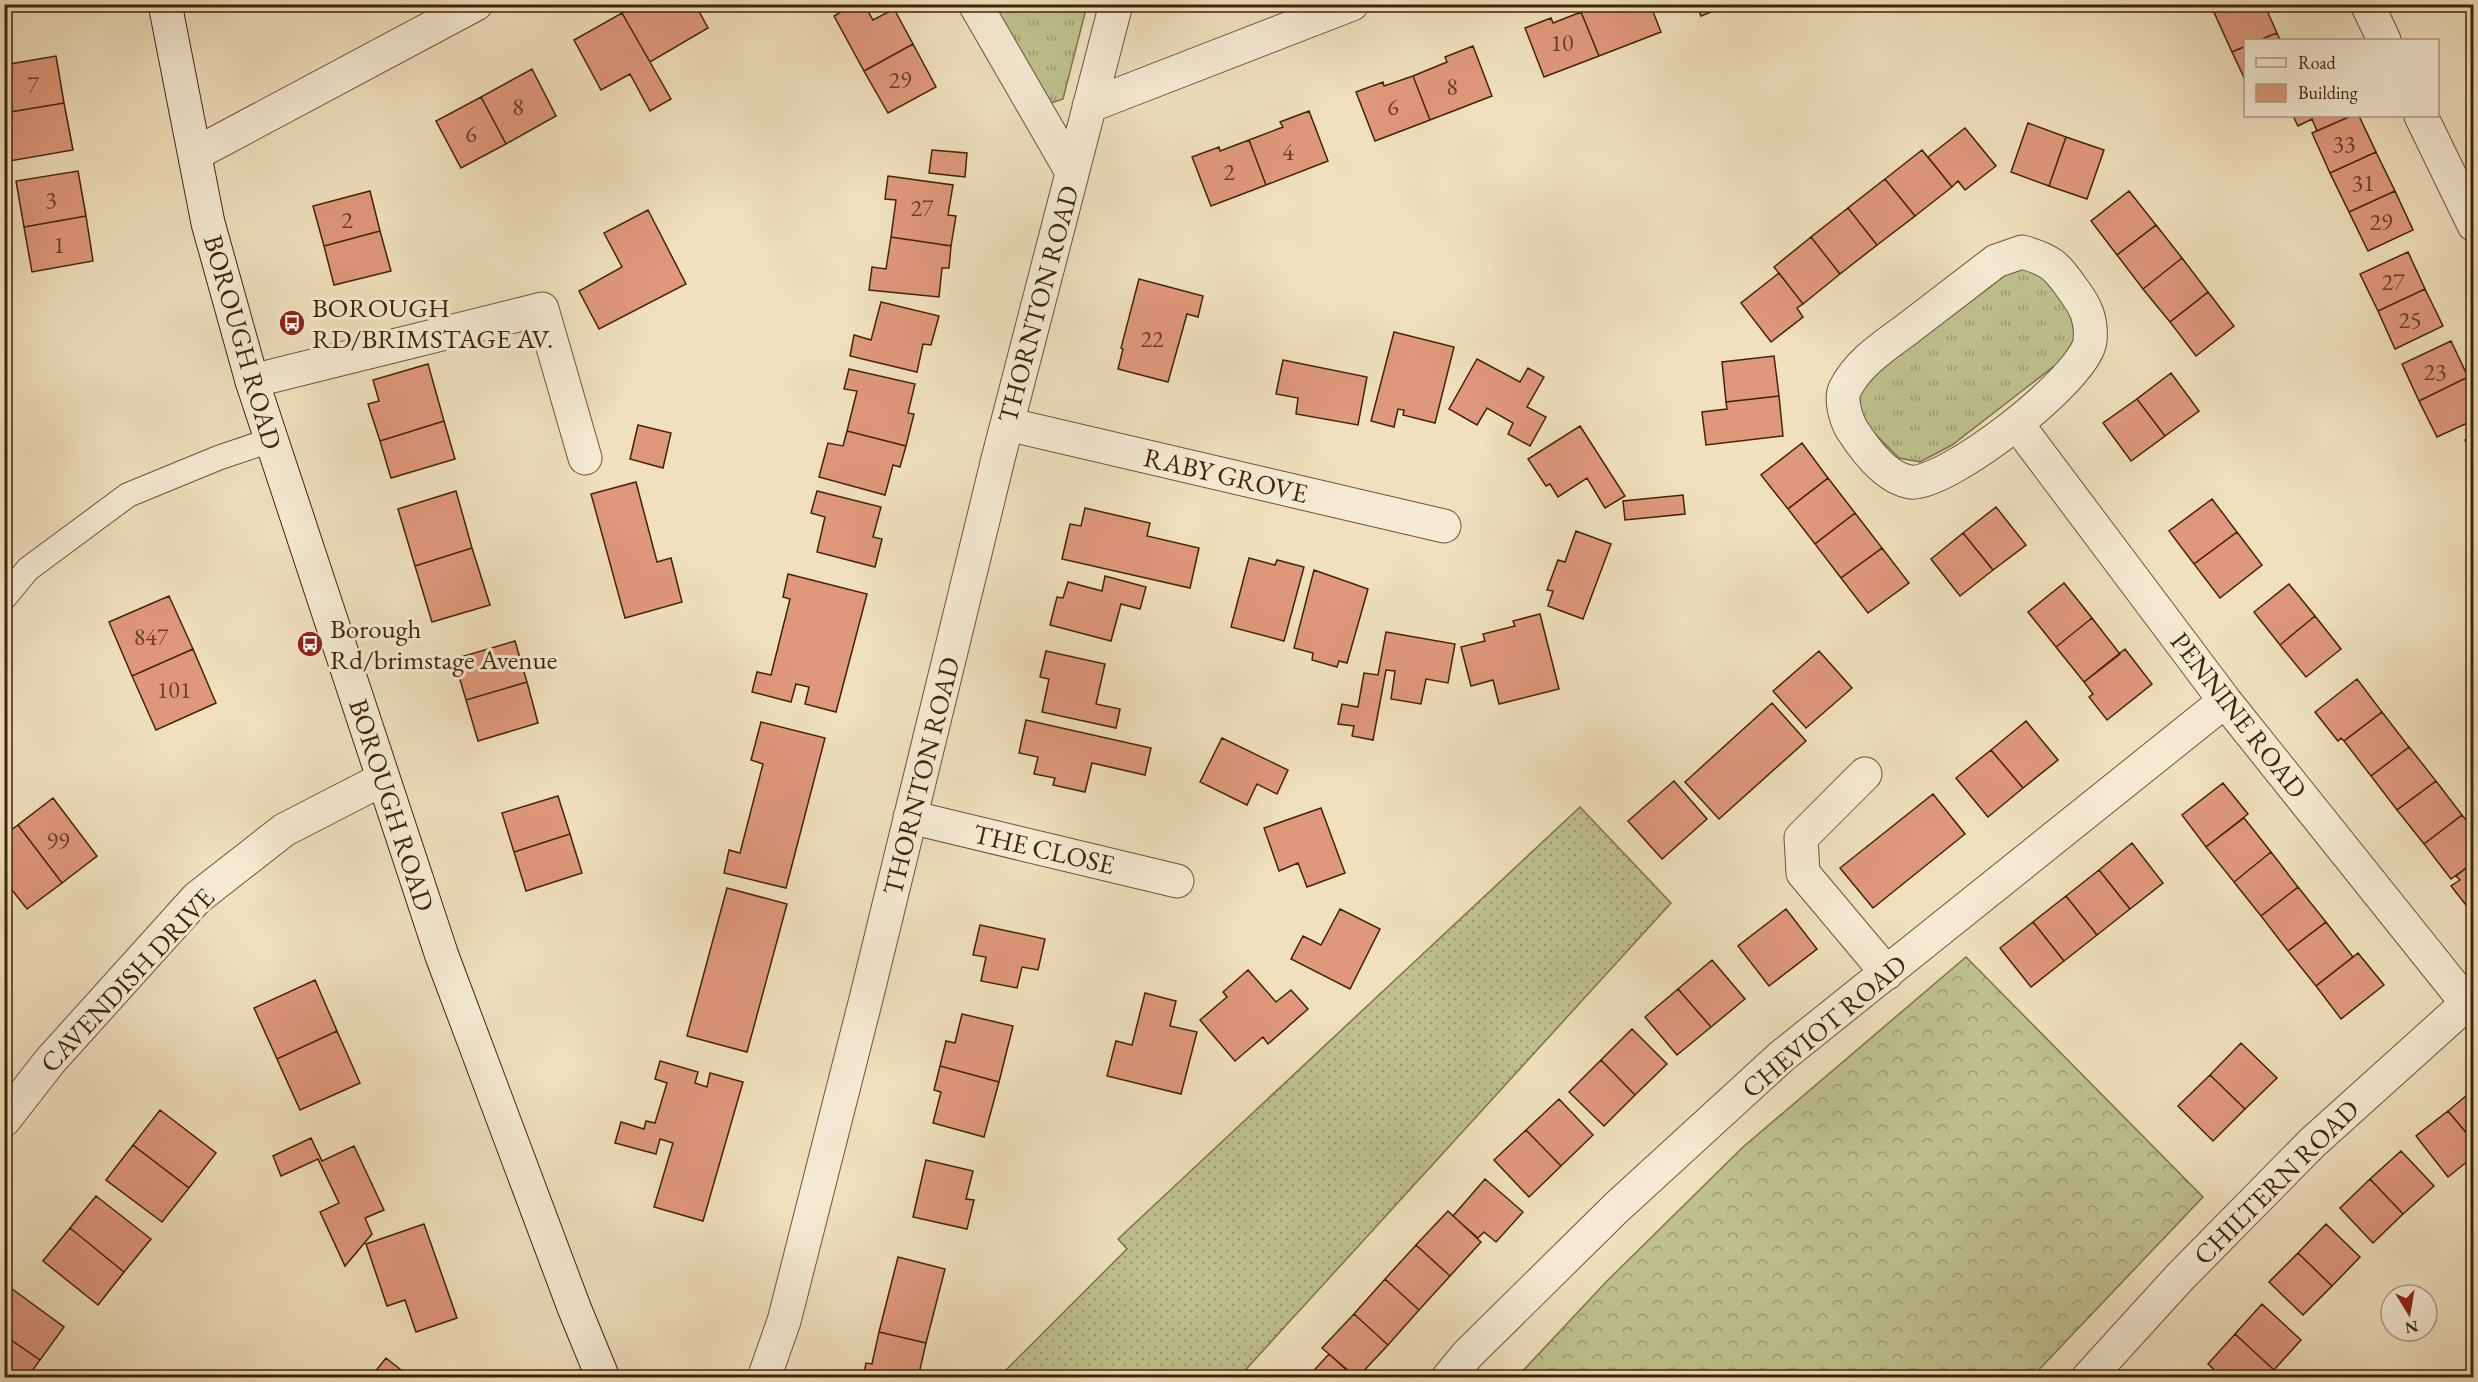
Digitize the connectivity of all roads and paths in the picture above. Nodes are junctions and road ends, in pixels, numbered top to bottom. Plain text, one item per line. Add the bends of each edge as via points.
1 (165, 4) edge
2 (476, 4) edge
3 (975, 4) edge
4 (1116, 4) edge
5 (1352, 4) edge
6 (2367, 4) edge
7 (2384, 39) edge
8 (1089, 106) junction
9 (2421, 117) edge
10 (195, 154) junction
11 (1072, 172) junction
12 (2474, 225) edge
13 (252, 381) junction
14 (1007, 424) junction
15 (2017, 424) junction
16 (271, 440) junction
17 (585, 458) dead end
18 (1444, 526) dead end
19 (4, 598) edge
20 (2225, 701) junction
21 (1865, 774) dead end
22 (383, 779) junction
23 (910, 818) junction
24 (1177, 881) dead end
25 (1887, 973) junction
26 (2470, 999) edge
27 (4, 1120) edge
28 (596, 1373) edge
29 (764, 1377) edge
30 (1448, 1377) edge
31 (2088, 1377) edge

1 - 10 street, BOROUGH ROAD
2 - 10 street
3 - 11 street, THORNTON ROAD
4 - 8 street, THORNTON ROAD
5 - 8 street
6 - 7 street
8 - 11 street, THORNTON ROAD
9 - 12 street
10 - 13 street, BOROUGH ROAD via 208,223
11 - 14 street, THORNTON ROAD
13 - 16 street, BOROUGH ROAD
13 - 17 street via 542,309
14 - 18 street, RABY GROVE
14 - 23 street, THORNTON ROAD
15 - 15 street via 1931,479 1909,482 1888,472 1863,448 1846,420 1843,391 1860,365 1996,261 2022,252 2045,258 2064,276 2087,309 2090,342 2083,360 2068,377
15 - 20 street, PENNINE ROAD
16 - 19 lane via 129,495 28,570
16 - 22 street, BOROUGH ROAD
20 - 25 street, CHEVIOT ROAD
20 - 26 street, PENNINE ROAD
21 - 25 street via 1801,838 1803,873
22 - 27 street, CAVENDISH DRIVE via 284,830 196,898 50,1061
22 - 28 street, BOROUGH ROAD via 442,956
23 - 24 street, THE CLOSE
23 - 29 street, THORNTON ROAD via 787,1310
25 - 30 street, CHEVIOT ROAD via 1782,1056 1625,1200
26 - 31 street, CHILTERN ROAD via 2312,1143

